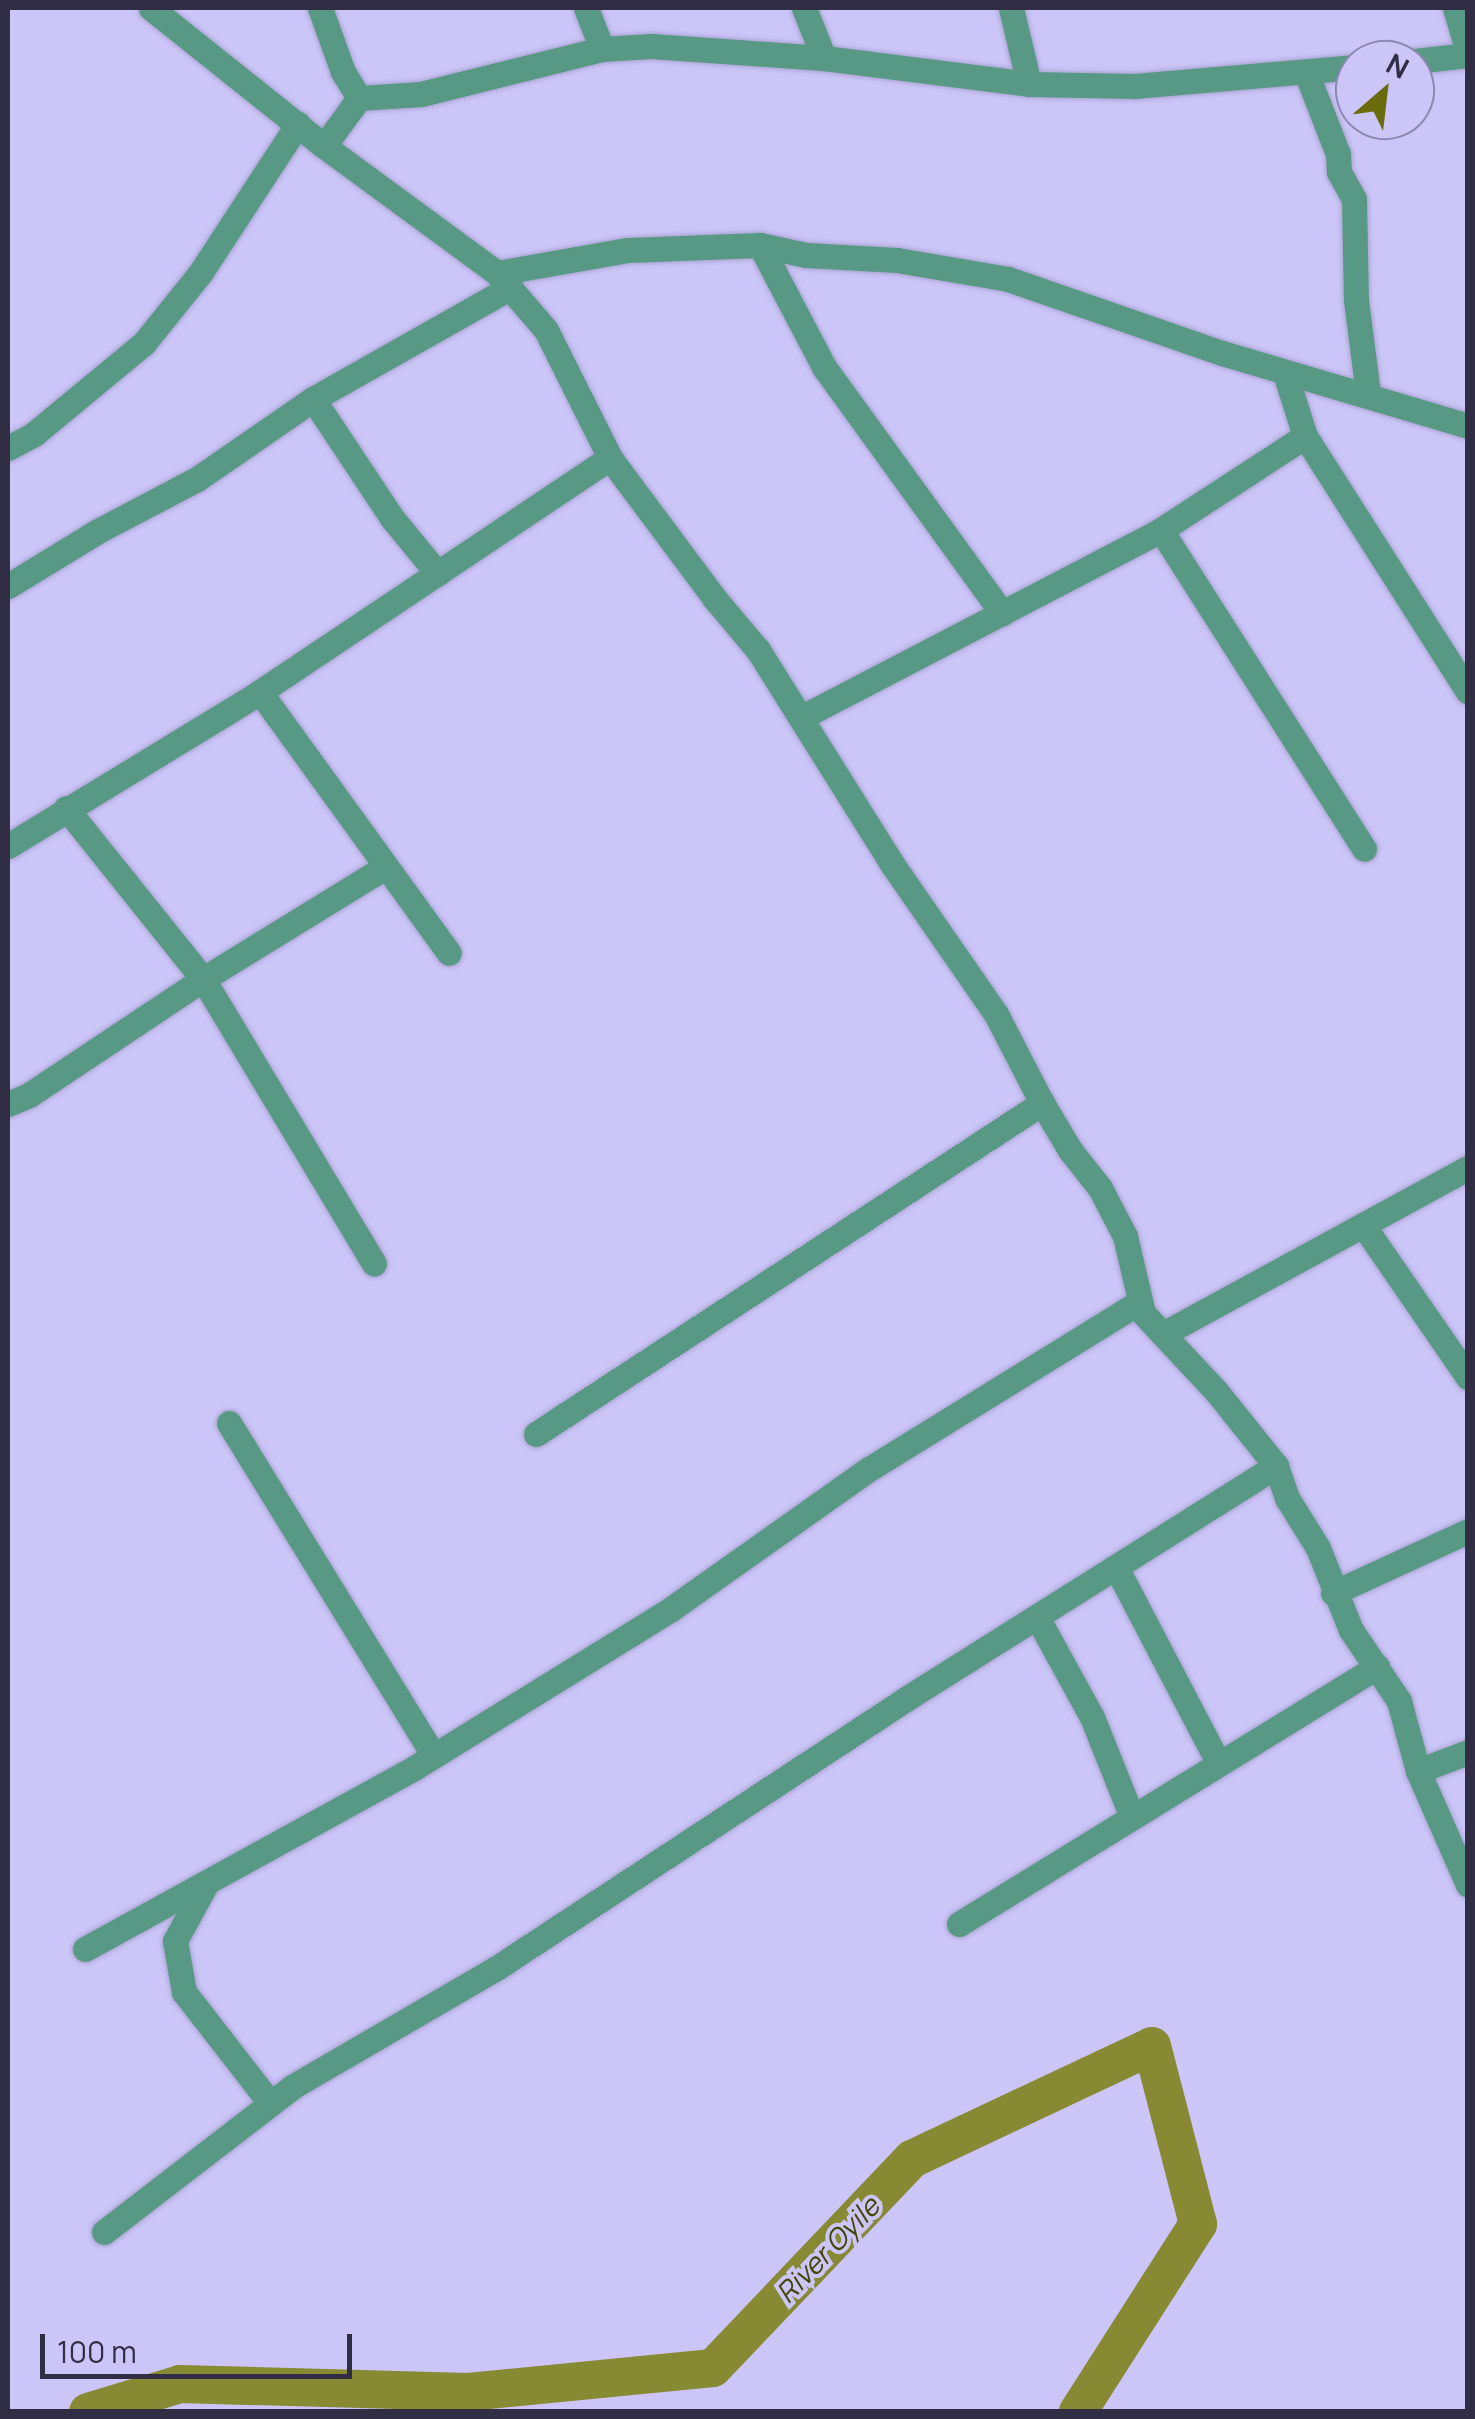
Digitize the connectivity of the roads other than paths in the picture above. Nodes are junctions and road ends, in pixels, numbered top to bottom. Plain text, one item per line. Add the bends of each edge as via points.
1 (151, 8) edge
2 (320, 8) edge
3 (586, 8) edge
4 (804, 8) edge
5 (1011, 8) edge
6 (1455, 8) edge
7 (602, 49) junction
8 (1468, 53) edge
9 (824, 58) junction
10 (1435, 58) edge
11 (1335, 69) edge
12 (1306, 72) junction
13 (1028, 84) junction
14 (359, 98) junction
15 (298, 124) junction
16 (324, 146) junction
17 (760, 245) junction
18 (504, 280) junction
19 (1285, 373) junction
20 (1368, 394) junction
21 (313, 399) junction
22 (1468, 426) edge
23 (1306, 436) junction
24 (8, 448) edge
25 (610, 458) junction
26 (1161, 530) junction
27 (438, 574) junction
28 (8, 586) edge
29 (1002, 613) junction
30 (260, 692) junction
31 (1468, 692) edge
32 (802, 716) junction
33 (66, 808) junction
34 (8, 846) edge
35 (1364, 849) dead end
36 (385, 867) junction
37 (449, 953) dead end
38 (204, 979) junction
39 (1042, 1102) junction
40 (8, 1104) edge
41 (1468, 1168) edge
42 (1362, 1225) junction
43 (374, 1264) dead end
44 (1139, 1302) junction
45 (1163, 1334) junction
46 (1468, 1376) edge
47 (229, 1423) dead end
48 (536, 1434) dead end
49 (1276, 1466) junction
50 (1468, 1531) edge
51 (1116, 1567) junction
52 (1333, 1593) junction
53 (1037, 1617) junction
54 (1377, 1667) junction
55 (1468, 1752) edge
56 (433, 1755) junction
57 (1219, 1764) junction
58 (1418, 1771) junction
59 (1132, 1818) junction
60 (207, 1882) junction
61 (1468, 1886) edge
62 (958, 1924) dead end
63 (86, 1949) dead end
64 (270, 2103) junction
65 (104, 2232) dead end

1 - 15 street
2 - 14 street
3 - 7 street
4 - 9 street
5 - 13 street
6 - 8 street
7 - 9 street via 652,46
7 - 14 street via 421,94
8 - 10 street
9 - 13 street
11 - 12 street
12 - 13 street via 1135,86
12 - 20 street via 1354,199 1356,300
14 - 16 street
15 - 16 street
15 - 24 street via 201,272 144,343
16 - 18 street
17 - 18 street via 628,250
17 - 19 street via 1008,279
17 - 29 street via 824,366
18 - 21 street
18 - 25 street via 546,330
19 - 20 street
19 - 23 street
20 - 22 street
21 - 27 street
21 - 28 street via 196,479
23 - 26 street
23 - 31 street
25 - 27 street
25 - 32 street
26 - 29 street
26 - 35 street
27 - 30 street
29 - 32 street
30 - 33 street
30 - 36 street
32 - 39 street via 892,864 996,1014
33 - 34 street
33 - 38 street
36 - 37 street
36 - 38 street
38 - 40 street
38 - 43 street
39 - 44 street via 1125,1236
39 - 48 street
41 - 42 street
42 - 45 street
42 - 46 street
44 - 45 street
44 - 56 street via 869,1469 671,1609
45 - 49 street
47 - 56 street
49 - 51 street
49 - 52 street
50 - 52 street
51 - 53 street
51 - 57 street
52 - 54 street
53 - 59 street via 1092,1717
53 - 64 street via 495,1970
54 - 57 street
54 - 58 street via 1399,1701
55 - 58 street
56 - 60 street
57 - 59 street
58 - 61 street
59 - 62 street
60 - 63 street
60 - 64 street via 175,1941 184,1992
64 - 65 street

